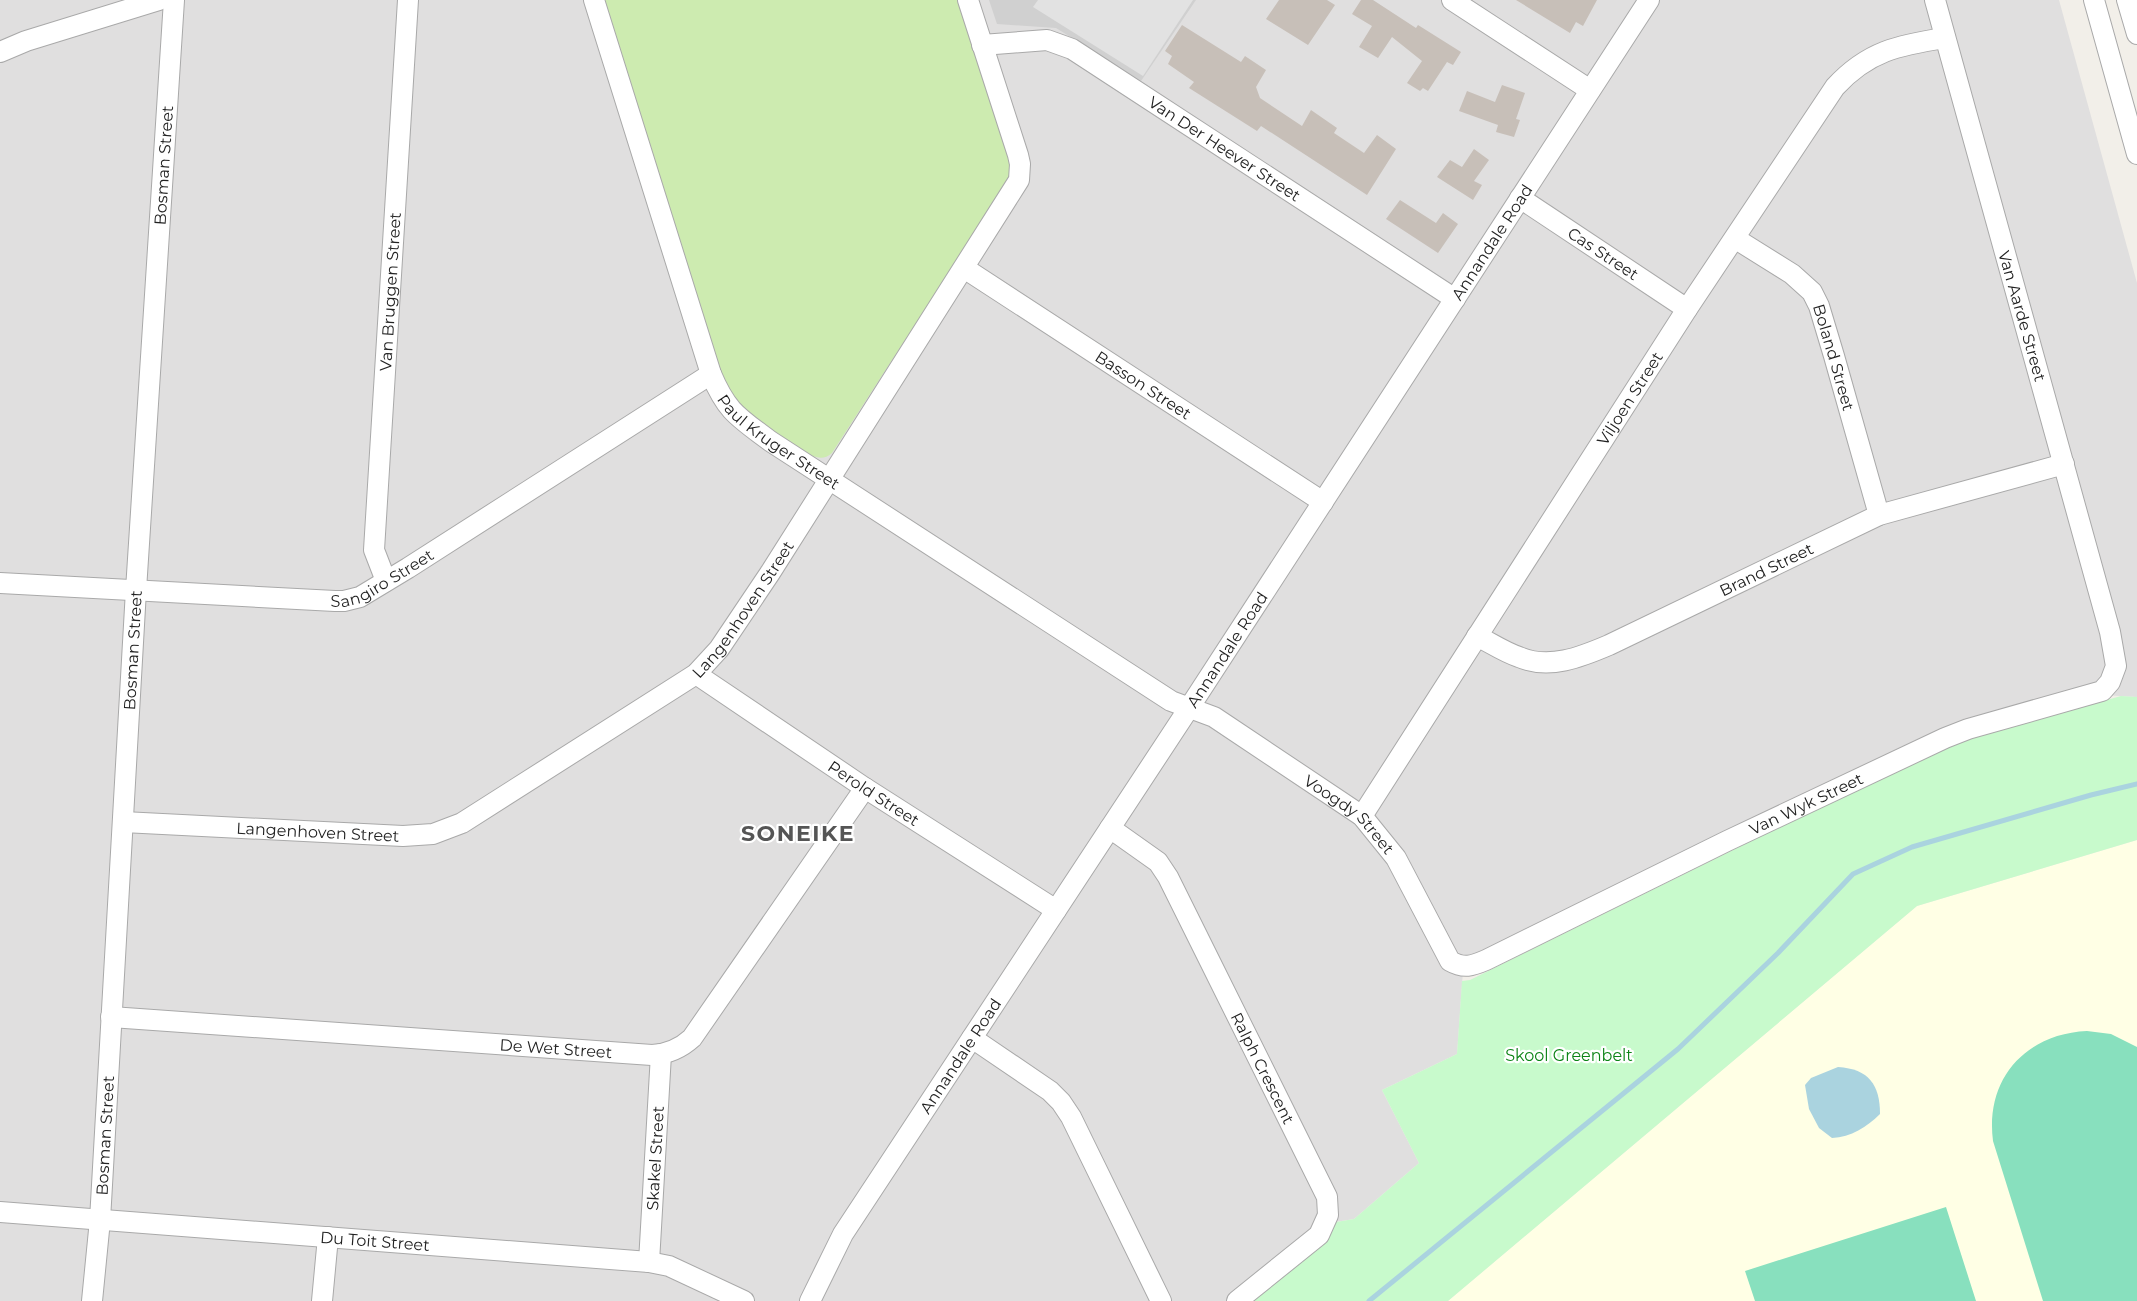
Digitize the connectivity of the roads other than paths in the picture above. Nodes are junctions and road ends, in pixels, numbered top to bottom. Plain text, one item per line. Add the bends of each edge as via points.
1 (159, 0) edge
2 (174, 0) edge
3 (408, 0) edge
4 (594, 0) edge
5 (968, 0) edge
6 (1452, 0) edge
7 (1649, 0) edge
8 (1935, 0) edge
9 (2094, 0) edge
10 (2127, 0) edge
11 (2137, 34) edge
12 (1945, 38) junction
13 (982, 45) junction
14 (0, 52) edge
15 (1590, 90) junction
16 (2137, 154) edge
17 (1520, 198) junction
18 (1736, 239) junction
19 (964, 268) junction
20 (1455, 299) junction
21 (1687, 309) junction
22 (711, 374) junction
23 (2064, 464) junction
24 (830, 478) junction
25 (1323, 502) junction
26 (1878, 515) junction
27 (386, 581) junction
28 (0, 583) edge
29 (136, 590) junction
30 (2110, 632) joint
31 (1477, 636) junction
32 (696, 674) junction
33 (1189, 708) junction
34 (865, 788) junction
35 (1362, 816) junction
36 (123, 822) junction
37 (1110, 828) junction
38 (1056, 910) junction
39 (1461, 967) joint
40 (111, 1017) junction
41 (972, 1038) junction
42 (661, 1054) junction
43 (0, 1212) edge
44 (100, 1220) junction
45 (328, 1237) junction
46 (649, 1262) junction
47 (92, 1301) edge
48 (322, 1301) edge
49 (744, 1301) edge
50 (810, 1301) edge
51 (1161, 1301) edge
52 (1237, 1301) edge

1 - 14 street
2 - 29 street, Bosman Street
3 - 27 street, Van Bruggen Street via 374,550
4 - 22 street, Paul Kruger Street
5 - 13 street, Langenhoven Street
6 - 15 street
7 - 15 street, Annandale Road
8 - 12 street, Van Aarde Street
9 - 16 street
10 - 11 street
12 - 18 street, Viljoen Street via 1886,51 1850,71 1835,87
12 - 23 street, Van Aarde Street
13 - 19 street, Langenhoven Street via 1018,155 1020,173 1016,187
13 - 20 street, Van Der Heever Street via 1035,39 1072,49
15 - 17 street, Annandale Road
17 - 20 street, Annandale Road
17 - 21 street, Cas Street
18 - 21 street, Viljoen Street
18 - 26 street, Boland Street via 1792,274 1812,292
19 - 24 street, Langenhoven Street
19 - 25 street, Basson Street
20 - 25 street, Annandale Road
21 - 31 street, Viljoen Street
22 - 24 street, Paul Kruger Street via 724,401 739,417
22 - 27 street, Sangiro Street
23 - 26 street, Brand Street
23 - 30 street, Van Aarde Street
24 - 32 street, Langenhoven Street via 729,634
24 - 33 street, Paul Kruger Street via 1171,701
25 - 33 street, Annandale Road
26 - 31 street, Brand Street via 1578,658 1537,662 1520,658
27 - 29 street, Sangiro Street via 360,597 344,601
28 - 29 street, Sangiro Street
29 - 36 street, Bosman Street
30 - 39 street, Van Wyk Street via 2116,666 2102,691 1945,738 1486,960
31 - 35 street, Viljoen Street
32 - 34 street, Perold Street
32 - 36 street, Langenhoven Street via 462,823 433,834
33 - 35 street, Voogdy Street via 1214,717
33 - 37 street, Annandale Road
34 - 38 street, Perold Street
34 - 42 street, De Wet Street via 692,1038 678,1049
35 - 39 street, Voogdy Street via 1396,858 1450,961
36 - 40 street, Bosman Street
37 - 38 street, Annandale Road
37 - 52 street, Ralph Crescent via 1158,862 1168,877 1327,1197 1328,1215 1319,1235
38 - 41 street, Annandale Road
40 - 42 street, De Wet Street
40 - 44 street, Bosman Street
41 - 50 street, Annandale Road via 843,1234
41 - 51 street via 1061,1102
42 - 46 street, Skakel Street
43 - 44 street, Du Toit Street
44 - 45 street, Du Toit Street
44 - 47 street, Bosman Street
45 - 46 street, Du Toit Street
45 - 48 street
46 - 49 street, Du Toit Street via 669,1266

